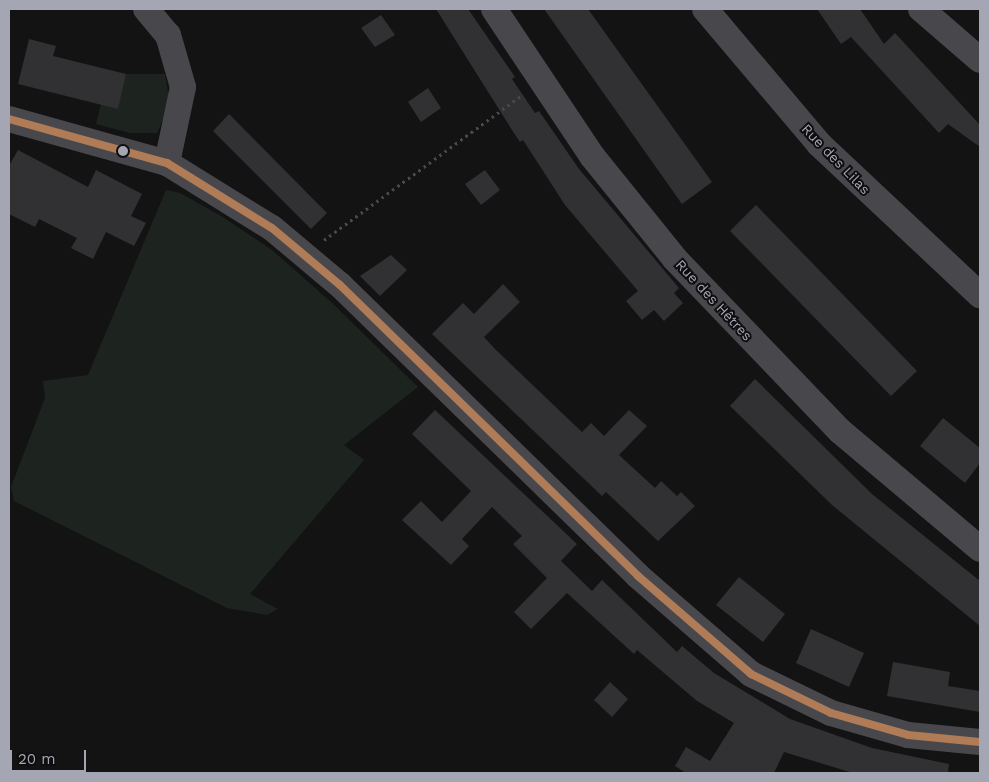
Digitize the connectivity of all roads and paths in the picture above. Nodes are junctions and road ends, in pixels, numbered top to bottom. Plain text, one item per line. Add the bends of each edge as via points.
1 (146, 9) edge
2 (494, 9) edge
3 (705, 9) edge
4 (921, 9) edge
5 (980, 60) edge
6 (540, 82) junction
7 (9, 119) edge
8 (167, 163) junction
9 (304, 255) junction
10 (980, 295) edge
11 (980, 549) edge
12 (980, 742) edge

1 - 8 street via 168,35 183,87
2 - 6 street, Rue des Hêtres
3 - 10 street, Rue des Lilas via 819,144
4 - 5 street
6 - 9 path
6 - 11 street, Rue des Hêtres via 592,156 688,273 840,431
7 - 8 street
8 - 9 street via 272,228
9 - 12 street via 340,284 638,576 751,674 832,714 908,735

